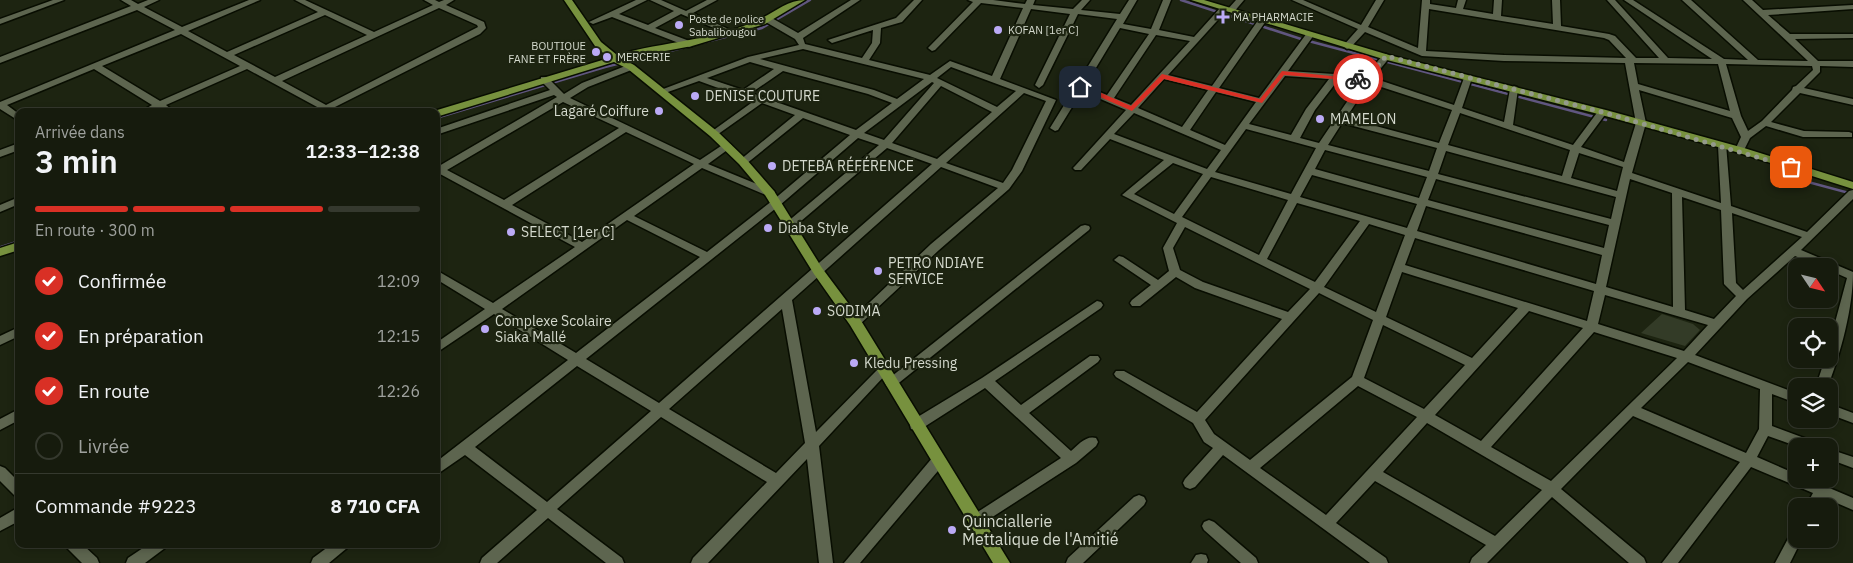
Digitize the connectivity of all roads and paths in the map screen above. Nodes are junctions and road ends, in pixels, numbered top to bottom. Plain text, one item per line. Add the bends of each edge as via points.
1 (60, 0) edge
2 (125, 0) edge
3 (155, 0) edge
4 (256, 0) edge
5 (300, 0) edge
6 (428, 0) edge
7 (450, 0) edge
8 (568, 0) edge
9 (577, 0) edge
10 (642, 0) edge
11 (654, 0) edge
12 (713, 0) edge
13 (800, 0) edge
14 (856, 0) edge
15 (918, 0) edge
16 (977, 0) edge
17 (1086, 0) edge
18 (1133, 0) edge
19 (1167, 0) edge
20 (1195, 0) edge
21 (1240, 0) edge
22 (1296, 0) edge
23 (1380, 0) edge
24 (1462, 0) edge
25 (1498, 0) edge
26 (1556, 0) edge
27 (1611, 0) edge
28 (1628, 0) edge
29 (1686, 0) edge
30 (1747, 0) edge
31 (1840, 0) edge
32 (1029, 3) edge
33 (1312, 3) edge
34 (1426, 3) edge
35 (440, 5) junction
36 (138, 7) junction
37 (1853, 7) edge
38 (1227, 10) junction
39 (1459, 11) junction
40 (325, 12) junction
41 (684, 12) junction
42 (1075, 12) junction
43 (1761, 13) junction
44 (612, 14) junction
45 (1497, 17) junction
46 (767, 19) junction
47 (1120, 21) junction
48 (1262, 21) junction
49 (0, 22) edge
50 (593, 22) junction
51 (1557, 27) junction
52 (649, 28) junction
53 (877, 28) junction
54 (1363, 29) junction
55 (182, 31) junction
56 (731, 32) junction
57 (1154, 32) junction
58 (374, 35) junction
59 (1310, 35) junction
60 (1853, 36) edge
61 (1787, 37) junction
62 (798, 38) junction
63 (832, 40) dead end
64 (1196, 40) junction
65 (689, 44) junction
66 (803, 46) junction
67 (1346, 46) junction
68 (932, 48) dead end
69 (1422, 53) junction
70 (227, 55) junction
71 (1386, 56) junction
72 (616, 59) junction
73 (751, 59) junction
74 (0, 60) edge
75 (1631, 60) junction
76 (1665, 60) junction
77 (864, 61) junction
78 (1721, 61) junction
79 (1755, 61) junction
80 (629, 62) junction
81 (1408, 62) junction
82 (1815, 62) junction
83 (1853, 64) edge
84 (95, 66) junction
85 (247, 66) junction
86 (781, 68) junction
87 (1282, 73) junction
88 (1162, 76) junction
89 (1335, 77) junction
90 (700, 78) junction
91 (1468, 78) junction
92 (544, 79) junction
93 (1367, 79) junction
94 (935, 80) junction
95 (995, 80) junction
96 (275, 81) junction
97 (1039, 85) dead end
98 (1634, 86) junction
99 (1080, 87) junction
100 (1214, 89) junction
101 (1514, 89) junction
102 (1796, 89) junction
103 (1022, 90) junction
104 (662, 91) junction
105 (744, 94) junction
106 (560, 95) junction
107 (1109, 99) junction
108 (761, 100) junction
109 (1262, 101) junction
110 (899, 102) junction
111 (1853, 102) edge
112 (0, 105) edge
113 (160, 105) junction
114 (153, 108) edge
115 (164, 108) edge
116 (322, 108) edge
117 (330, 108) edge
118 (1132, 109) junction
119 (1457, 109) junction
120 (998, 111) junction
121 (1602, 112) junction
122 (440, 113) edge
123 (802, 114) junction
124 (15, 115) edge
125 (1736, 116) junction
126 (1339, 119) junction
127 (1641, 123) junction
128 (1765, 123) junction
129 (1244, 126) junction
130 (1508, 126) junction
131 (626, 128) junction
132 (1055, 128) dead end
133 (440, 131) edge
134 (1184, 131) junction
135 (714, 134) junction
136 (857, 134) junction
137 (1108, 135) junction
138 (1849, 135) dead end
139 (1746, 137) junction
140 (1294, 139) junction
141 (886, 144) junction
142 (726, 146) junction
143 (1322, 146) junction
144 (1723, 146) junction
145 (1443, 147) junction
146 (15, 148) edge
147 (1227, 149) junction
148 (1575, 149) junction
149 (1740, 150) junction
150 (0, 154) edge
151 (1171, 159) junction
152 (743, 162) junction
153 (939, 163) junction
154 (701, 164) junction
155 (1078, 168) dead end
156 (440, 169) edge
157 (1627, 170) junction
158 (440, 171) edge
159 (1309, 171) junction
160 (1209, 173) junction
161 (1433, 175) junction
162 (1566, 180) junction
163 (1853, 186) edge
164 (1005, 187) junction
165 (1677, 191) junction
166 (1853, 193) edge
167 (1621, 195) junction
168 (773, 198) junction
169 (1296, 199) junction
170 (15, 202) edge
171 (1422, 202) junction
172 (504, 205) junction
173 (1725, 208) junction
174 (0, 209) edge
175 (627, 216) junction
176 (1366, 220) junction
177 (1179, 221) junction
178 (1615, 223) junction
179 (790, 225) junction
180 (1085, 228) dead end
181 (1411, 233) junction
182 (1809, 236) junction
183 (15, 247) edge
184 (582, 247) junction
185 (1794, 251) junction
186 (0, 252) edge
187 (1608, 253) junction
188 (708, 257) junction
189 (1120, 260) dead end
190 (1261, 261) junction
191 (1399, 266) junction
192 (818, 270) junction
193 (1175, 272) junction
194 (440, 276) edge
195 (1853, 277) edge
196 (1158, 285) junction
197 (1317, 288) junction
198 (1600, 289) junction
199 (1743, 296) junction
200 (786, 299) junction
201 (1136, 302) dead end
202 (1098, 305) dead end
203 (1528, 306) junction
204 (494, 309) junction
205 (1679, 312) junction
206 (1290, 317) junction
207 (1380, 318) junction
208 (855, 322) junction
209 (1717, 324) junction
210 (1592, 326) junction
211 (15, 333) edge
212 (0, 341) edge
213 (440, 346) edge
214 (1686, 356) junction
215 (577, 359) junction
216 (1094, 359) dead end
217 (1473, 364) junction
218 (883, 371) junction
219 (1120, 374) dead end
220 (1825, 378) edge
221 (1358, 380) junction
222 (986, 381) junction
223 (891, 383) junction
224 (1766, 388) junction
225 (1788, 395) edge
226 (660, 410) junction
227 (1632, 410) junction
228 (1022, 411) junction
229 (1838, 412) edge
230 (15, 416) edge
231 (1426, 416) junction
232 (1853, 418) edge
233 (1198, 419) junction
234 (0, 425) edge
235 (916, 425) junction
236 (1765, 429) junction
237 (1789, 438) edge
238 (1091, 442) dead end
239 (812, 445) junction
240 (465, 447) junction
241 (1222, 447) junction
242 (1483, 448) junction
243 (1838, 457) edge
244 (1071, 459) junction
245 (938, 461) junction
246 (1748, 461) junction
247 (1853, 463) edge
248 (440, 467) edge
249 (1250, 468) junction
250 (0, 472) edge
251 (1373, 473) junction
252 (777, 481) junction
253 (1190, 482) dead end
254 (15, 487) edge
255 (1552, 489) junction
256 (1822, 491) junction
257 (1818, 498) edge
258 (1139, 501) dead end
259 (1853, 504) edge
260 (548, 509) junction
261 (15, 516) edge
262 (976, 521) junction
263 (1327, 523) junction
264 (0, 525) edge
265 (1209, 526) dead end
266 (1497, 544) junction
267 (76, 548) edge
268 (154, 548) edge
269 (331, 548) edge
270 (1790, 548) edge
271 (1077, 562) edge
272 (92, 563) edge
273 (132, 563) edge
274 (318, 563) edge
275 (487, 563) edge
276 (617, 563) edge
277 (698, 563) edge
278 (826, 563) edge
279 (851, 563) edge
280 (1002, 563) edge
281 (1251, 563) edge
282 (1381, 563) edge
283 (1477, 563) edge
284 (1639, 563) edge
285 (1669, 563) edge
286 (1782, 563) edge

1 - 49 street
2 - 36 street
3 - 36 street
4 - 55 street
5 - 40 street
6 - 35 street
7 - 35 street
8 - 72 main road via 598,44
9 - 50 main road
10 - 44 street
11 - 41 street
12 - 41 street
13 - 46 main road
14 - 62 street
15 - 53 street via 899,20
16 - 32 street
16 - 68 street
17 - 42 street
18 - 47 street
19 - 57 street
20 - 38 main road
21 - 38 street
22 - 33 street
23 - 54 street
24 - 39 street
25 - 45 street
26 - 51 street
27 - 76 street
28 - 78 street
29 - 79 street
30 - 43 street
31 - 37 street
32 - 42 street
32 - 95 street
33 - 54 street
34 - 39 street
34 - 69 street
35 - 58 street
35 - 117 street via 481,24 482,28
36 - 55 street
36 - 74 street
37 - 43 street
38 - 48 main road
38 - 64 street
39 - 45 street
40 - 58 street
40 - 70 street
41 - 52 street
41 - 56 street
42 - 47 street
42 - 97 street
43 - 61 street
44 - 50 street
44 - 52 street
45 - 51 street
46 - 56 main road
46 - 62 street
47 - 57 street
47 - 99 street
48 - 59 main road
48 - 100 street
50 - 80 main road
51 - 75 street via 1612,38
52 - 65 street
53 - 63 street
53 - 77 street via 876,43
54 - 67 street
54 - 69 street
55 - 70 street
55 - 84 street
56 - 65 main road
57 - 64 street
57 - 107 street
58 - 96 street
59 - 67 main road
59 - 87 street
60 - 61 street
61 - 82 street
62 - 66 street
64 - 88 street
65 - 80 main road
66 - 73 street
66 - 77 street
67 - 71 main road
69 - 75 street
69 - 81 street
70 - 85 street
71 - 81 main road
71 - 93 street
72 - 80 main road
72 - 92 main road
73 - 86 street
73 - 90 street
75 - 76 street
75 - 98 street
76 - 78 street
77 - 94 street
78 - 79 street
78 - 125 street
79 - 82 street
80 - 104 main road
80 - 106 street
81 - 91 main road
82 - 83 street
82 - 102 street via 1817,70
84 - 112 street
84 - 113 street
85 - 96 street
85 - 113 street
86 - 105 street
86 - 110 street
87 - 89 street
87 - 109 street
88 - 100 street
88 - 118 street
89 - 93 street
89 - 140 street
90 - 104 street
90 - 105 street
91 - 101 main road
91 - 119 street
92 - 106 street
92 - 122 main road
93 - 119 street
93 - 126 street
94 - 95 street via 950,64
94 - 110 street
94 - 120 street
94 - 141 street
95 - 103 street
96 - 116 street
98 - 125 street
98 - 127 street
99 - 107 street
99 - 132 street
100 - 109 street
100 - 134 street
101 - 121 main road
101 - 130 street
102 - 111 street
102 - 128 street
103 - 120 street
103 - 164 street via 1051,100 1017,171
104 - 135 main road
105 - 108 street
106 - 131 street
106 - 133 street
106 - 156 street
107 - 118 street
108 - 123 street
108 - 135 street
109 - 129 street
110 - 136 street
112 - 124 street
113 - 114 street
113 - 115 street
118 - 134 street
118 - 137 street
119 - 130 street
119 - 145 street
120 - 153 street
121 - 127 main road
121 - 148 street
123 - 136 street
123 - 152 street
125 - 139 street
126 - 143 street
126 - 145 street
127 - 144 main road
127 - 157 street
128 - 138 street via 1803,134
128 - 139 street
129 - 140 street
129 - 147 street
130 - 148 street
131 - 154 street
131 - 172 street
134 - 147 street
135 - 142 main road
136 - 141 street
136 - 168 street
137 - 151 street
137 - 155 street
139 - 149 street
140 - 143 street
141 - 153 street
141 - 179 street
142 - 152 main road
142 - 154 street
143 - 159 street
143 - 161 street
144 - 149 main road
144 - 173 street
145 - 161 street
145 - 162 street
146 - 150 street
147 - 160 street
148 - 157 street
148 - 162 street
149 - 163 main road
151 - 160 street
151 - 177 street via 1127,196
152 - 168 main road
153 - 164 street
153 - 192 street
154 - 168 street
154 - 175 street
157 - 165 street
157 - 167 street
158 - 172 street
159 - 169 street
159 - 171 street
160 - 169 street
160 - 177 street
161 - 171 street
161 - 178 street
162 - 167 street
164 - 208 street
165 - 173 street
165 - 205 street
166 - 182 street
167 - 178 street
168 - 179 main road
168 - 188 street
169 - 176 street
169 - 190 street
170 - 174 street
171 - 181 street
171 - 187 street
172 - 184 street
173 - 182 street
173 - 199 street via 1730,284
175 - 184 street
175 - 188 street
176 - 181 street
176 - 197 street
177 - 190 street
177 - 193 street via 1168,248
178 - 187 street
179 - 192 main road
180 - 223 street
181 - 191 street
181 - 198 street
182 - 185 street
183 - 186 main road
184 - 204 street
185 - 195 street
185 - 199 street
187 - 198 street
188 - 215 street
189 - 196 street
190 - 197 street
191 - 203 street
191 - 207 street
192 - 200 street
192 - 208 main road
193 - 196 street
193 - 206 street via 1199,285
194 - 204 street
195 - 220 street
196 - 201 street
197 - 206 street
197 - 207 street
198 - 205 street
198 - 210 street
199 - 209 street
200 - 226 street
200 - 239 street
202 - 222 street
203 - 210 street
203 - 217 street
204 - 213 street
204 - 215 street
205 - 209 street
206 - 233 street
207 - 217 street
207 - 221 street
208 - 218 main road
209 - 214 street
210 - 214 street
210 - 242 street
211 - 212 street
214 - 224 street
214 - 227 street
215 - 226 street
215 - 240 street
216 - 228 street
217 - 231 street
218 - 223 main road
218 - 239 street
219 - 233 street
221 - 231 street
221 - 249 street
222 - 228 street
222 - 235 street
223 - 235 main road
224 - 225 street
224 - 236 street
226 - 252 street
226 - 260 street
227 - 246 street
227 - 255 street
228 - 244 street
229 - 232 street
230 - 234 street
231 - 242 street
231 - 251 street
233 - 241 street via 1209,438
235 - 245 main road
236 - 237 street
236 - 246 street
238 - 244 street
239 - 252 street
239 - 278 street
240 - 248 street
240 - 260 street
241 - 249 street
241 - 253 street
242 - 255 street
243 - 247 street
244 - 262 street
245 - 262 main road
245 - 279 street
246 - 256 street
246 - 285 street
249 - 263 street
250 - 254 street
251 - 263 street
251 - 266 street
252 - 277 street
255 - 266 street
255 - 284 street
256 - 257 street
256 - 259 street
258 - 271 street
260 - 275 street
260 - 276 street
261 - 264 street
262 - 280 main road
263 - 282 street
265 - 281 street
266 - 283 street
267 - 272 street
268 - 273 street
269 - 274 street
270 - 286 street

